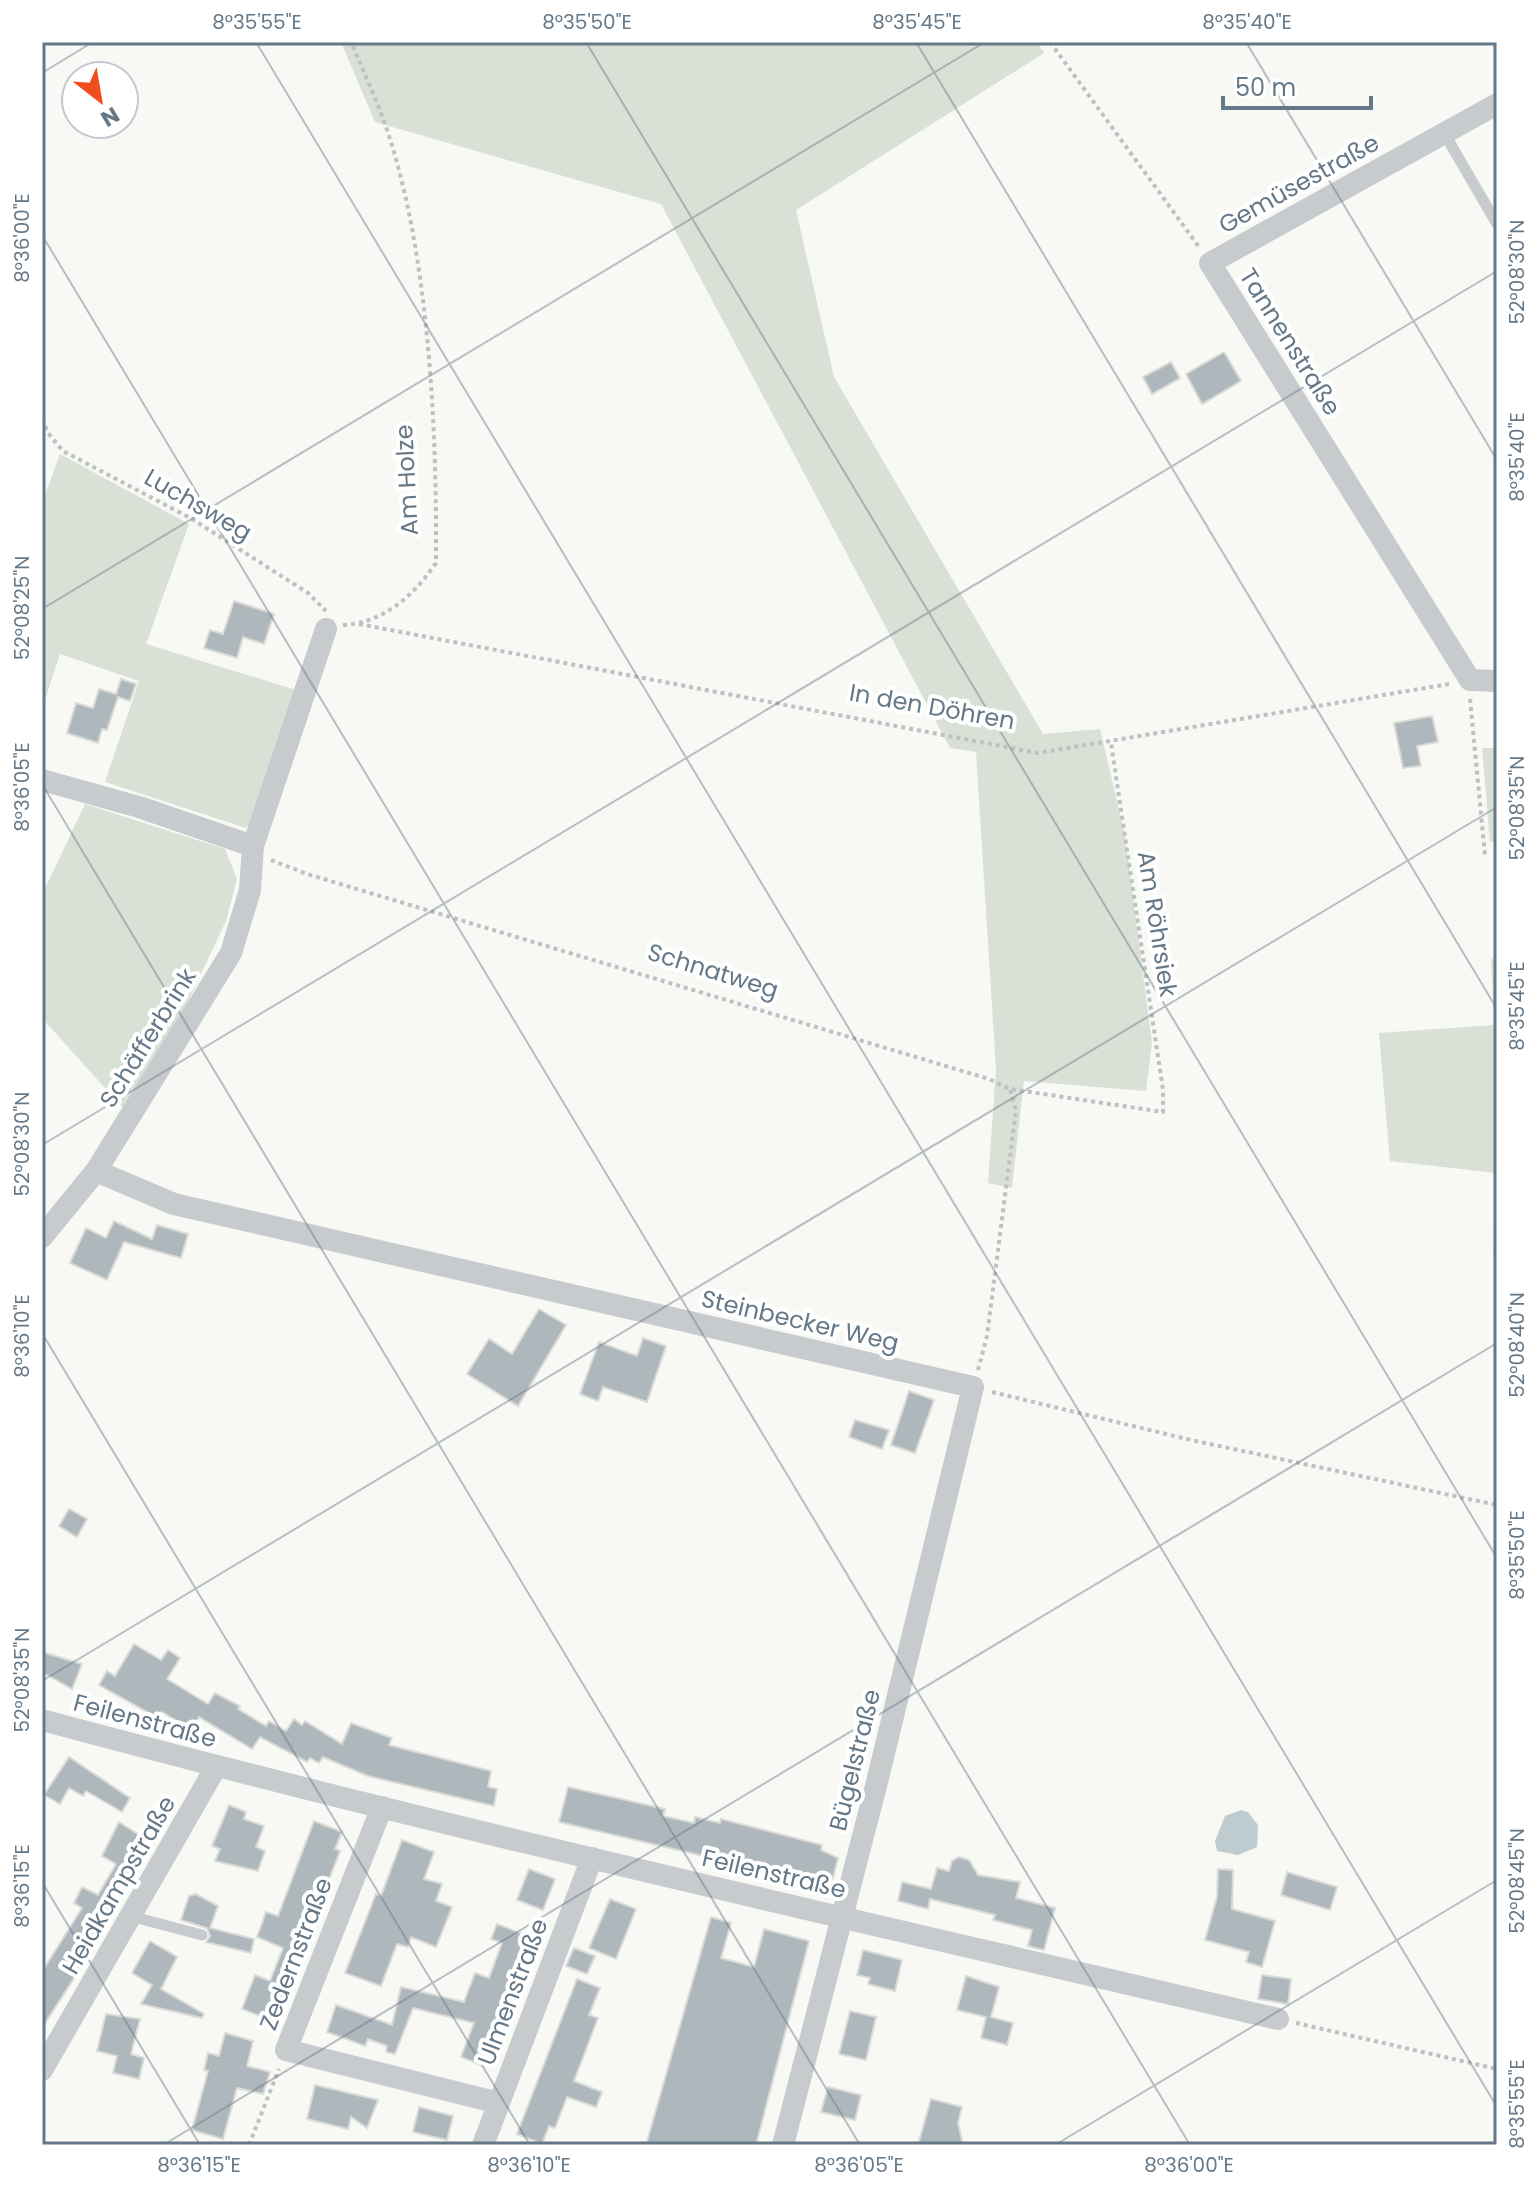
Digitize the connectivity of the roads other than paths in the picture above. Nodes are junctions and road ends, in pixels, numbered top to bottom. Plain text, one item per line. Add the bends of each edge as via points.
1 (1497, 104) edge
2 (1444, 133) junction
3 (1497, 224) edge
4 (1210, 263) joint
5 (326, 629) road end
6 (1497, 681) edge
7 (42, 780) edge
8 (253, 850) junction
9 (96, 1171) junction
10 (42, 1237) edge
11 (973, 1387) joint
12 (42, 1720) edge
13 (216, 1767) junction
14 (382, 1807) junction
15 (592, 1858) junction
16 (130, 1916) junction
17 (841, 1917) junction
18 (202, 1935) dead end
19 (1278, 2019) road end
20 (42, 2070) edge
21 (499, 2103) junction
22 (483, 2145) edge
23 (783, 2145) edge

1 - 2 street, Gemüsestraße
2 - 3 lane
2 - 4 street, Gemüsestraße
4 - 6 street, Tannenstraße via 1470,680
5 - 8 street
7 - 8 street via 139,807
8 - 9 street, Schäfferbrink via 250,890 231,953
9 - 10 street, Schäfferbrink
9 - 11 street, Steinbecker Weg via 174,1204
11 - 17 street, Bügelstraße
12 - 13 street, Feilenstraße
13 - 14 street, Feilenstraße
13 - 16 street, Heidkampstraße
14 - 15 street, Feilenstraße
14 - 21 street, Zedernstraße via 286,2050
15 - 17 street, Feilenstraße
15 - 21 street, Ulmenstraße
16 - 18 lane
16 - 20 street, Heidkampstraße
17 - 19 street, Feilenstraße
17 - 23 street, Bügelstraße
21 - 22 street, Ulmenstraße

